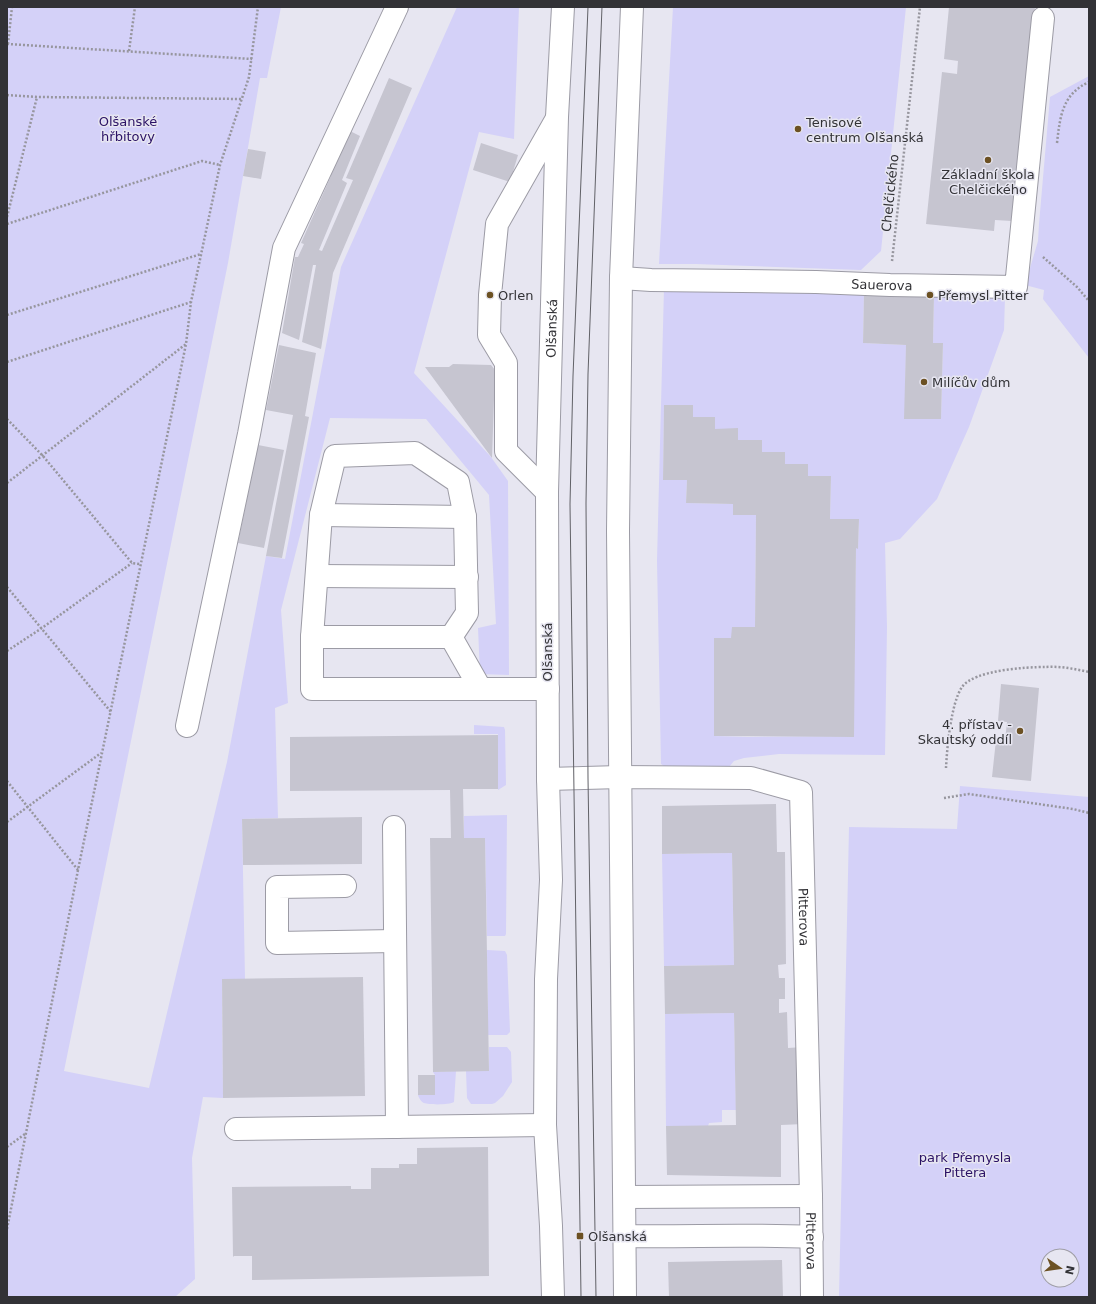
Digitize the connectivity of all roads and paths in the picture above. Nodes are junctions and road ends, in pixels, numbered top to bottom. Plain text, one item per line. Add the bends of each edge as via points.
1 (12, 7) edge
2 (135, 7) edge
3 (258, 7) edge
4 (397, 7) edge
5 (563, 7) edge
6 (632, 7) edge
7 (920, 7) edge
8 (1043, 18) dead end
9 (7, 44) edge
10 (129, 51) junction
11 (252, 59) junction
12 (1089, 82) edge
13 (7, 95) edge
14 (37, 97) junction
15 (242, 99) junction
16 (557, 117) junction
17 (1056, 147) dead end
18 (220, 165) junction
19 (7, 217) edge
20 (7, 224) edge
21 (201, 254) junction
22 (1042, 257) dead end
23 (621, 278) junction
24 (890, 285) junction
25 (1089, 301) edge
26 (191, 302) junction
27 (7, 315) edge
28 (186, 344) junction
29 (7, 362) edge
30 (7, 419) edge
31 (43, 456) junction
32 (7, 483) edge
33 (547, 492) junction
34 (321, 514) junction
35 (465, 517) junction
36 (132, 562) junction
37 (140, 564) junction
38 (317, 576) junction
39 (467, 577) junction
40 (7, 587) edge
41 (42, 628) junction
42 (451, 636) junction
43 (312, 637) junction
44 (7, 651) edge
45 (1089, 672) edge
46 (480, 688) junction
47 (548, 689) junction
48 (111, 712) junction
49 (187, 726) dead end
50 (102, 752) junction
51 (946, 768) dead end
52 (620, 777) junction
53 (548, 779) junction
54 (7, 781) edge
55 (944, 798) dead end
56 (27, 807) junction
57 (1089, 813) edge
58 (7, 822) edge
59 (394, 827) dead end
60 (78, 870) junction
61 (345, 886) dead end
62 (395, 941) junction
63 (545, 1125) junction
64 (397, 1127) junction
65 (236, 1129) dead end
66 (26, 1134) junction
67 (7, 1147) edge
68 (811, 1196) junction
69 (625, 1197) junction
70 (7, 1229) edge
71 (624, 1236) junction
72 (812, 1237) junction
73 (553, 1297) edge
74 (625, 1297) edge
75 (812, 1297) edge

1 - 9 path
2 - 10 path
3 - 11 path
4 - 49 street via 284,248 249,434
5 - 16 street, Olšanská
6 - 23 street
7 - 24 path, Chelčického
8 - 24 street, Sauerova via 1016,287
9 - 10 path
10 - 11 path
11 - 15 path
12 - 17 path via 1078,87 1066,103 1061,114
13 - 14 path
14 - 15 path
14 - 19 path
15 - 18 path
16 - 33 street, Olšanská
16 - 33 street via 496,224 490,295 489,335 506,363 506,452
18 - 20 path via 202,161
18 - 21 path
21 - 26 path
21 - 27 path
22 - 25 path via 1077,286
23 - 24 street, Sauerova
23 - 52 street via 618,523
26 - 28 path
26 - 29 path
28 - 31 path
28 - 37 path
30 - 31 path
31 - 32 path
31 - 36 path
33 - 47 street, Olšanská
34 - 35 street
34 - 35 street via 335,456 415,453 458,482
34 - 38 street
35 - 39 street
36 - 37 path
36 - 41 path
37 - 48 path
38 - 39 street
38 - 43 street
39 - 42 street via 467,613
40 - 41 path
41 - 44 path
41 - 48 path
42 - 43 street
42 - 46 street
43 - 46 street via 312,689
45 - 51 path via 1046,667 989,672 972,678 962,687 956,700 947,741
46 - 47 street
47 - 53 street, Olšanská
48 - 50 path
50 - 56 path
50 - 60 path
52 - 53 street, Pitterova
52 - 68 street, Pitterova via 751,778 802,792
52 - 69 street
53 - 63 street, Olšanská via 551,880 546,979
54 - 56 path
55 - 57 path via 969,794
56 - 58 path
56 - 60 path
59 - 62 street
60 - 66 path
61 - 62 street via 277,887 277,943
62 - 64 street
63 - 64 street
63 - 73 street, Olšanská
64 - 65 street
66 - 67 path
66 - 70 path
68 - 69 street
68 - 72 street, Pitterova
69 - 71 street
71 - 72 street
71 - 74 street
72 - 75 street, Pitterova

